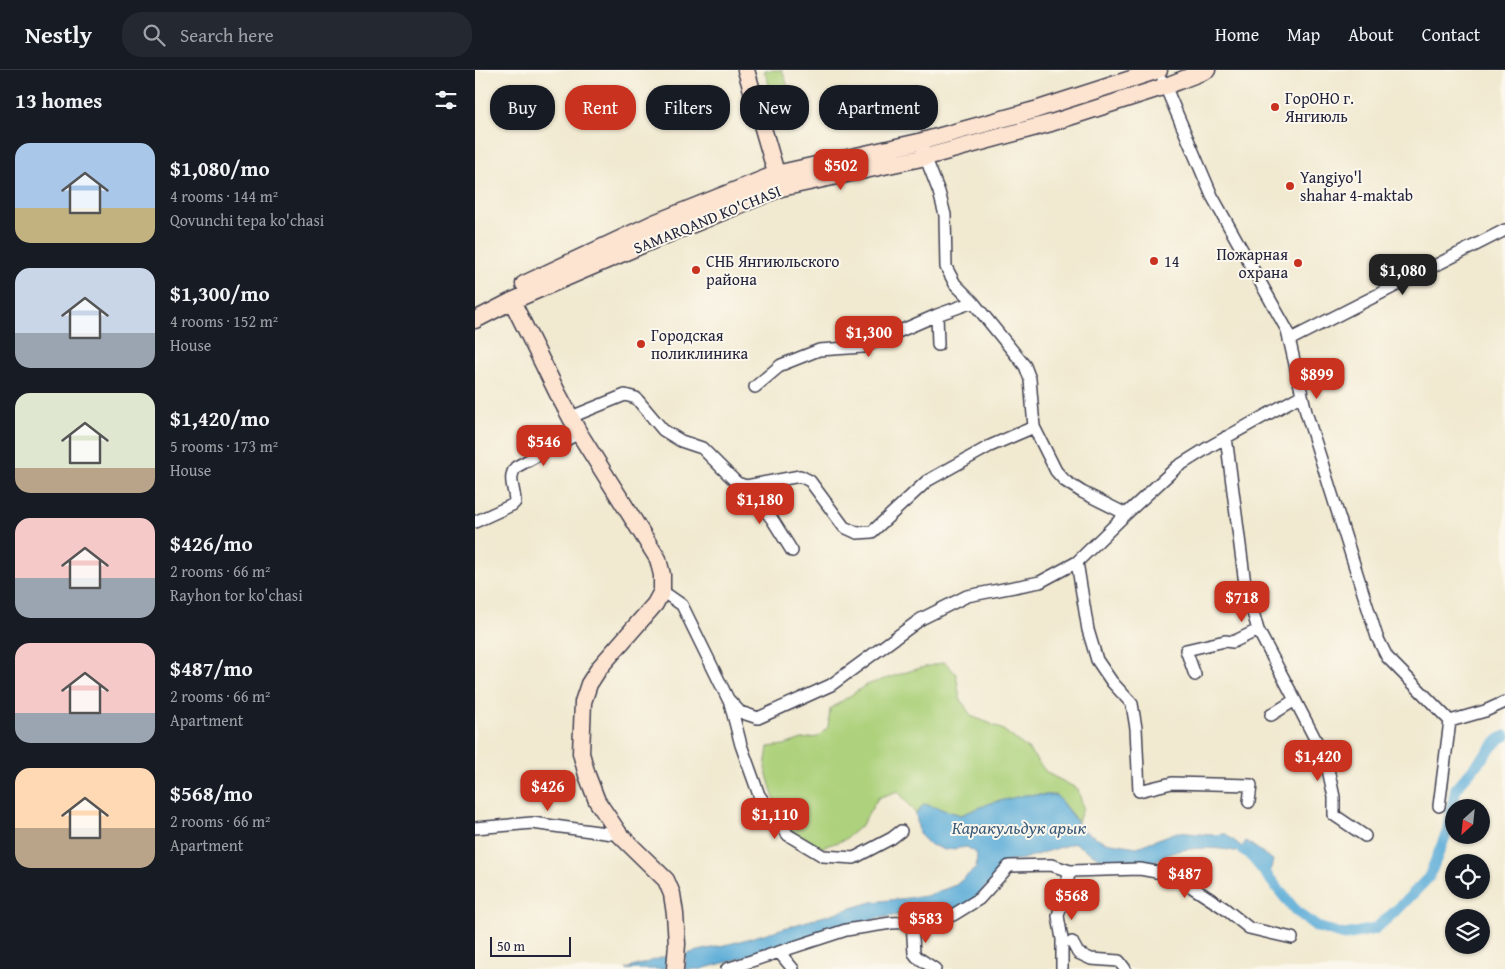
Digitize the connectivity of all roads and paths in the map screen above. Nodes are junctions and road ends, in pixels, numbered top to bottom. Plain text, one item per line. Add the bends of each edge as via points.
1 (746, 70) edge
2 (1159, 70) edge
3 (1207, 70) edge
4 (1166, 86) junction
5 (919, 142) junction
6 (926, 157) junction
7 (778, 181) junction
8 (1505, 230) edge
9 (512, 302) junction
10 (973, 302) junction
11 (475, 307) edge
12 (937, 315) junction
13 (475, 320) edge
14 (1289, 340) junction
15 (939, 345) dead end
16 (755, 387) dead end
17 (1302, 395) junction
18 (571, 417) junction
19 (1034, 427) junction
20 (579, 433) junction
21 (1226, 438) junction
22 (746, 486) junction
23 (1126, 514) junction
24 (475, 522) edge
25 (792, 551) dead end
26 (1077, 562) junction
27 (662, 591) junction
28 (1258, 630) junction
29 (1195, 675) dead end
30 (729, 699) junction
31 (1295, 700) junction
32 (1505, 702) edge
33 (1271, 715) dead end
34 (1450, 721) junction
35 (1249, 802) dead end
36 (1439, 806) dead end
37 (475, 828) edge
38 (901, 831) dead end
39 (620, 836) junction
40 (1365, 836) dead end
41 (1070, 871) junction
42 (912, 922) junction
43 (1292, 938) dead end
44 (1072, 942) dead end
45 (779, 952) junction
46 (675, 969) edge
47 (727, 969) edge
48 (793, 969) edge
49 (935, 969) edge
50 (1062, 969) edge
51 (1125, 969) edge

1 - 7 main road
2 - 4 street
2 - 5 main road, SAMARQAND KO'CHASI via 1035,110
3 - 4 main road, SAMARQAND KO'CHASI
4 - 6 main road, SAMARQAND KO'CHASI via 1051,124
4 - 14 street via 1212,196 1287,330
5 - 6 street
5 - 7 main road, SAMARQAND KO'CHASI
6 - 7 main road, SAMARQAND KO'CHASI
6 - 10 street via 945,215 947,267 955,284
7 - 9 main road, SAMARQAND KO'CHASI
7 - 11 main road, SAMARQAND KO'CHASI via 654,223
8 - 14 street
9 - 13 main road, SAMARQAND KO'CHASI
9 - 18 main road
10 - 12 street
10 - 19 street via 1025,366 1030,379
12 - 15 street
12 - 16 street via 863,347 819,350 781,365
14 - 17 street
17 - 21 street
17 - 34 street via 1377,637 1387,656
18 - 20 main road
18 - 22 street via 625,395 636,398 663,430 702,448 737,483
19 - 22 street via 990,446 927,481 872,532 857,534 844,527 810,481 800,476
19 - 23 street via 1055,472 1082,492
20 - 24 street via 517,467 511,477 515,502
20 - 27 main road via 659,559
21 - 23 street via 1177,467
21 - 28 street via 1245,584
22 - 25 street
23 - 26 street
26 - 30 street via 1040,582 967,596 921,619 831,685 758,718 740,712
26 - 35 street via 1088,630 1097,660 1132,704 1139,791 1172,783 1251,785
27 - 30 street via 683,605
27 - 39 main road via 655,604 600,667 583,702 581,753 587,775 597,801
28 - 29 street via 1233,642 1186,650
28 - 31 street
30 - 38 street via 759,795 787,835 823,856 854,858
31 - 33 street
31 - 40 street via 1326,760 1334,797 1334,815
32 - 34 street
34 - 36 street
37 - 39 street via 532,823
39 - 46 main road via 666,880 672,894 677,944
41 - 42 street via 1051,865 1009,866 979,899 953,915
41 - 43 street via 1140,869 1173,875 1249,928
41 - 50 street via 1058,916 1063,939
42 - 45 street via 846,930
42 - 49 street via 914,953
44 - 51 street via 1078,953 1091,959 1119,962
45 - 47 street
45 - 48 street

